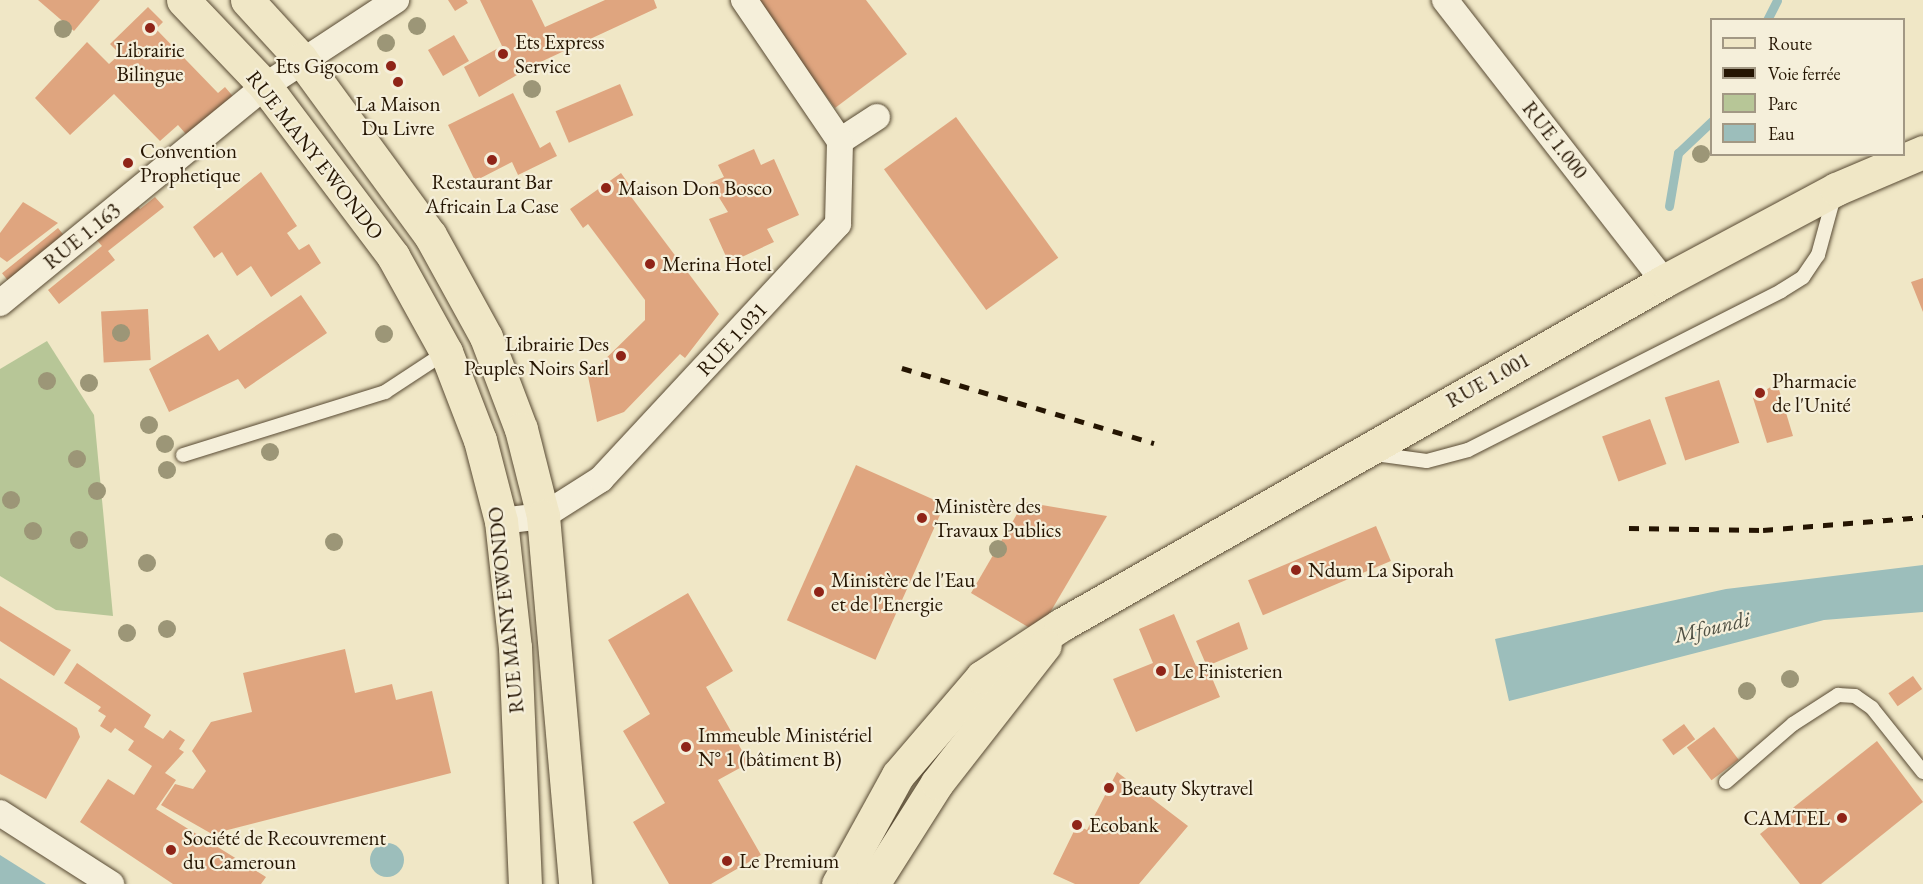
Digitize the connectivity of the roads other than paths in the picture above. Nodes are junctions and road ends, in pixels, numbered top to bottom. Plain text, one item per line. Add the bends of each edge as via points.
1 (183, 0) edge
2 (247, 0) edge
3 (396, 0) edge
4 (744, 0) edge
5 (1445, 0) edge
6 (301, 59) junction
7 (265, 86) junction
8 (877, 117) dead end
9 (840, 141) junction
10 (1923, 152) edge
11 (1836, 189) junction
12 (1664, 281) junction
13 (0, 303) edge
14 (446, 352) junction
15 (1361, 452) junction
16 (183, 455) dead end
17 (543, 516) junction
18 (501, 521) junction
19 (1061, 625) junction
20 (1923, 772) edge
21 (1726, 782) dead end
22 (2, 817) edge
23 (111, 884) edge
24 (525, 884) edge
25 (575, 884) edge
26 (838, 884) edge
27 (873, 884) edge

1 - 7 main road, RUE MANY EWONDO
2 - 6 main road, RUE MANY EWONDO
3 - 6 street, RUE 1.163
4 - 9 street
5 - 12 street, RUE 1.000
6 - 7 street, RUE 1.163
6 - 17 main road, RUE MANY EWONDO via 430,235 486,337 521,429
7 - 13 street, RUE 1.163
7 - 14 main road, RUE MANY EWONDO via 393,256
8 - 9 street
9 - 17 street, RUE 1.031 via 838,225 601,479
10 - 11 main road, RUE 1.001
11 - 12 main road, RUE 1.001
11 - 15 lane via 1818,255 1803,277 1781,291 1448,458 1427,461
12 - 15 main road, RUE 1.001
14 - 16 lane via 385,392
14 - 18 main road, RUE MANY EWONDO via 480,440
15 - 19 main road, RUE 1.001
17 - 18 street, RUE 1.031
17 - 25 main road, RUE MANY EWONDO
18 - 24 main road, RUE MANY EWONDO via 515,647
19 - 26 main road, RUE 1.001 via 982,677 955,704 898,775
19 - 27 main road via 937,783
20 - 21 lane via 1872,708 1855,696 1839,695 1793,724
22 - 23 street

